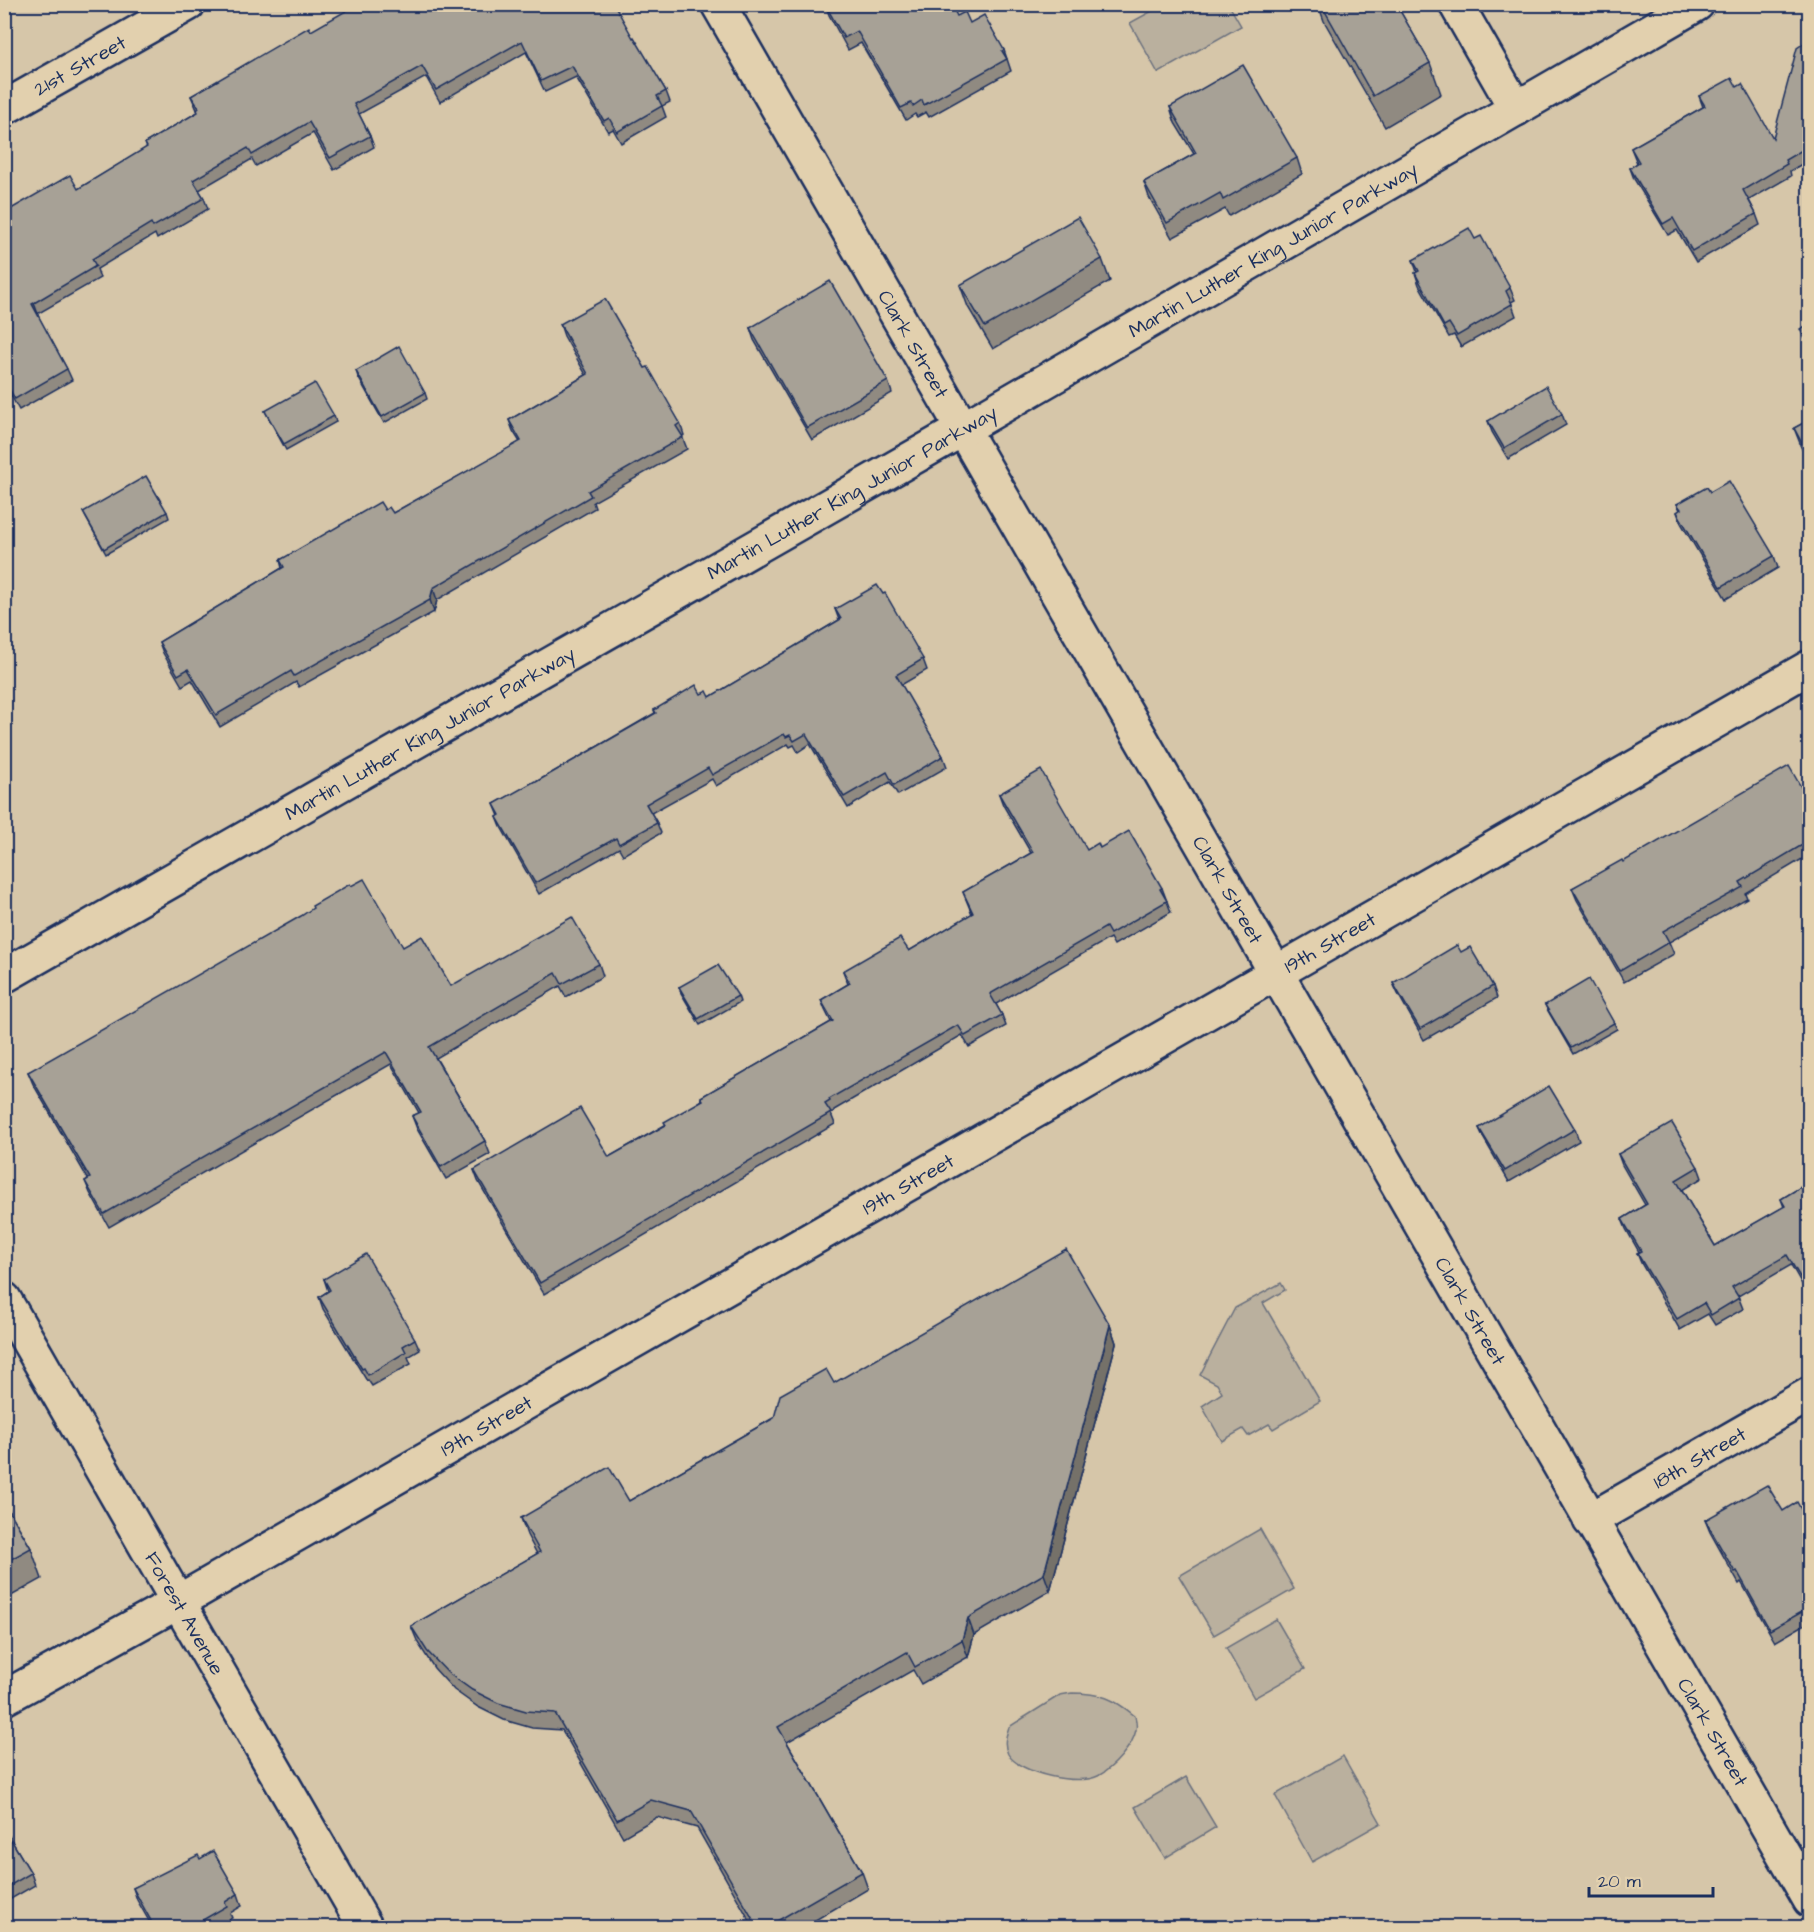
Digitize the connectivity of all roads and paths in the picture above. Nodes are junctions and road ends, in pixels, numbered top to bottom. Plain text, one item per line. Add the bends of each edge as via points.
1 (188, 4) edge
2 (718, 4) edge
3 (1456, 4) edge
4 (1696, 4) edge
5 (4, 108) edge
6 (1516, 109) junction
7 (962, 429) junction
8 (1809, 667) edge
9 (1275, 973) junction
10 (4, 976) edge
11 (4, 1299) edge
12 (1809, 1394) edge
13 (1590, 1520) junction
14 (178, 1602) junction
15 (4, 1698) edge
16 (1809, 1900) edge
17 (366, 1928) edge

1 - 5 main road, 21st Street
2 - 7 main road, Clark Street
3 - 6 main road
4 - 6 main road, Martin Luther King Junior Parkway
6 - 7 main road, Martin Luther King Junior Parkway
7 - 9 main road, Clark Street
7 - 10 main road, Martin Luther King Junior Parkway
8 - 9 main road, 19th Street
9 - 13 main road, Clark Street
9 - 14 main road, 19th Street
11 - 14 main road, Forest Avenue
12 - 13 main road, 18th Street
13 - 16 main road, Clark Street
14 - 15 main road, 19th Street
14 - 17 main road, Forest Avenue

